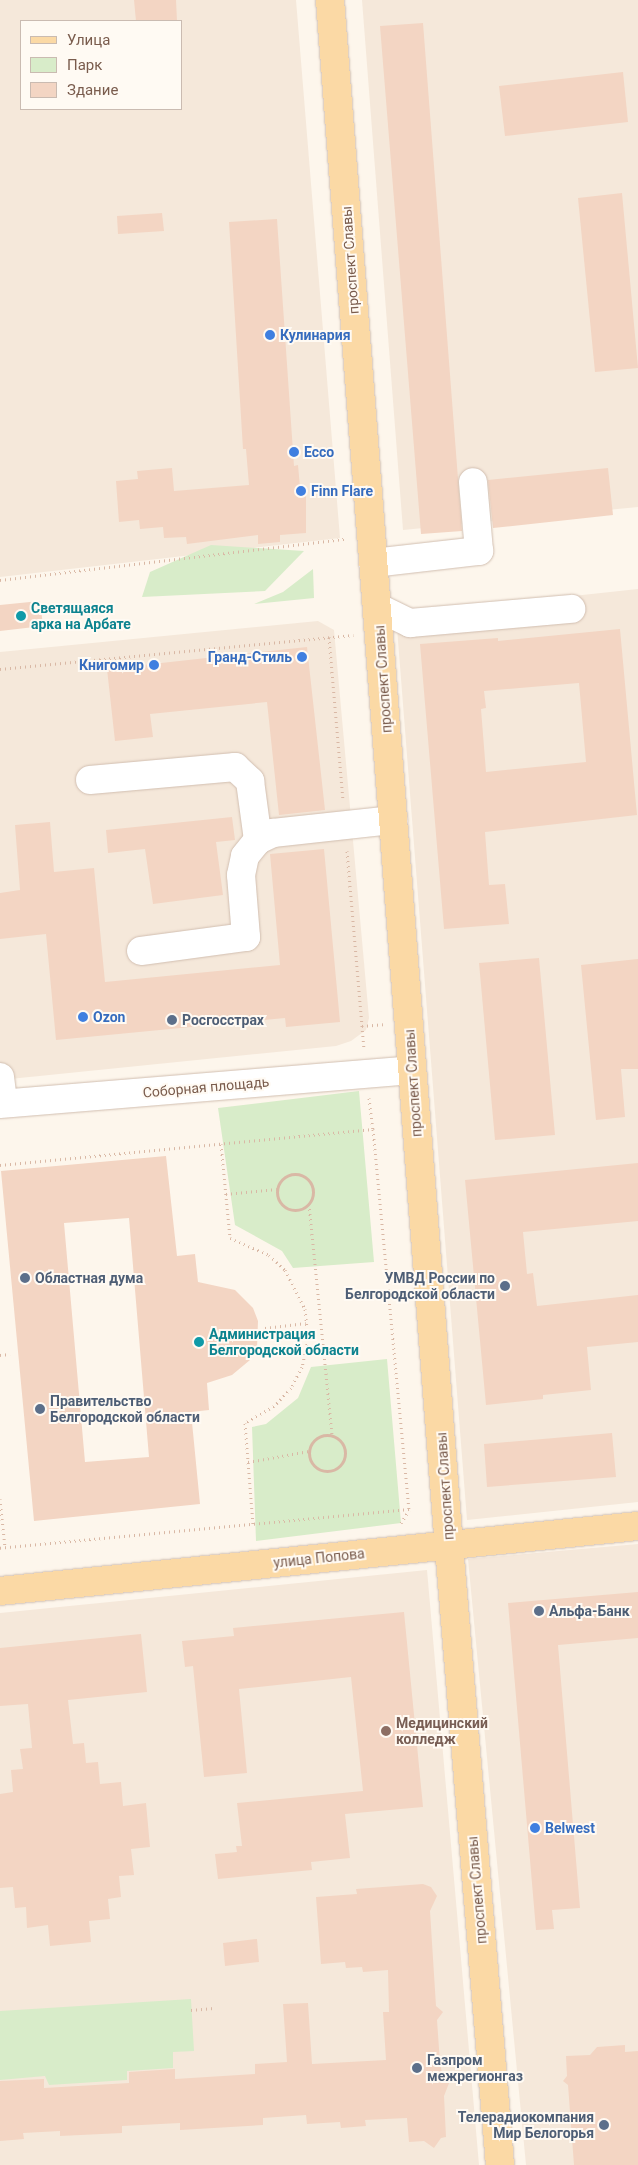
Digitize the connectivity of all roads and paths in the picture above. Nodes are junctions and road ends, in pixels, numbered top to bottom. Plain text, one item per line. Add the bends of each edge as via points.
1 (330, 0) edge
2 (473, 482) dead end
3 (371, 536) junction
4 (373, 562) junction
5 (0, 580) edge
6 (571, 609) dead end
7 (378, 620) junction
8 (328, 637) junction
9 (0, 669) edge
10 (90, 780) dead end
11 (393, 820) junction
12 (345, 825) junction
13 (258, 840) junction
14 (141, 951) dead end
15 (412, 1070) junction
16 (366, 1074) junction
17 (0, 1077) edge
18 (1, 1104) edge
19 (373, 1129) junction
20 (221, 1144) junction
21 (0, 1164) edge
22 (277, 1189) junction
23 (226, 1194) junction
24 (309, 1204) junction
25 (306, 1323) junction
26 (264, 1328) dead end
27 (10, 1354) dead end
28 (0, 1355) edge
29 (332, 1435) junction
30 (309, 1452) junction
31 (248, 1462) junction
32 (0, 1499) edge
33 (409, 1509) junction
34 (401, 1523) dead end
35 (253, 1524) junction
36 (638, 1526) edge
37 (449, 1546) junction
38 (5, 1547) junction
39 (0, 1548) edge
40 (0, 1590) edge
41 (214, 2008) dead end
42 (191, 2010) dead end
43 (500, 2165) edge

1 - 3 main road, проспект Славы
2 - 4 street via 478,551
3 - 4 main road, проспект Славы
3 - 5 path
4 - 7 main road, проспект Славы
6 - 7 street via 410,623
7 - 8 path
7 - 11 main road, проспект Славы
8 - 9 path
8 - 12 path
10 - 13 street via 235,767 250,781
11 - 12 street
11 - 15 main road, проспект Славы
12 - 13 street via 273,833
12 - 16 path
13 - 14 street via 245,856 241,875 246,937
15 - 16 street, Соборная площадь
15 - 37 main road, проспект Славы
16 - 18 street, Соборная площадь
16 - 19 path
17 - 18 street
19 - 20 path
19 - 33 path
20 - 21 path
20 - 23 path
22 - 23 path
22 - 24 path via 279,1202 288,1210 300,1210
22 - 24 path via 287,1176 299,1174 312,1187
23 - 25 path via 230,1238 269,1255 285,1270 305,1309
24 - 29 path
25 - 26 path
25 - 31 path via 308,1339 302,1367 291,1388 274,1406 245,1423
27 - 28 path
29 - 30 path via 319,1436
29 - 30 path via 345,1448 344,1459 337,1468 320,1470 312,1463
30 - 31 path
31 - 35 path
32 - 38 path
33 - 34 path
33 - 35 path
35 - 38 path
36 - 37 main road, улица Попова
37 - 40 main road, улица Попова
37 - 43 main road, проспект Славы
38 - 39 path
41 - 42 path

